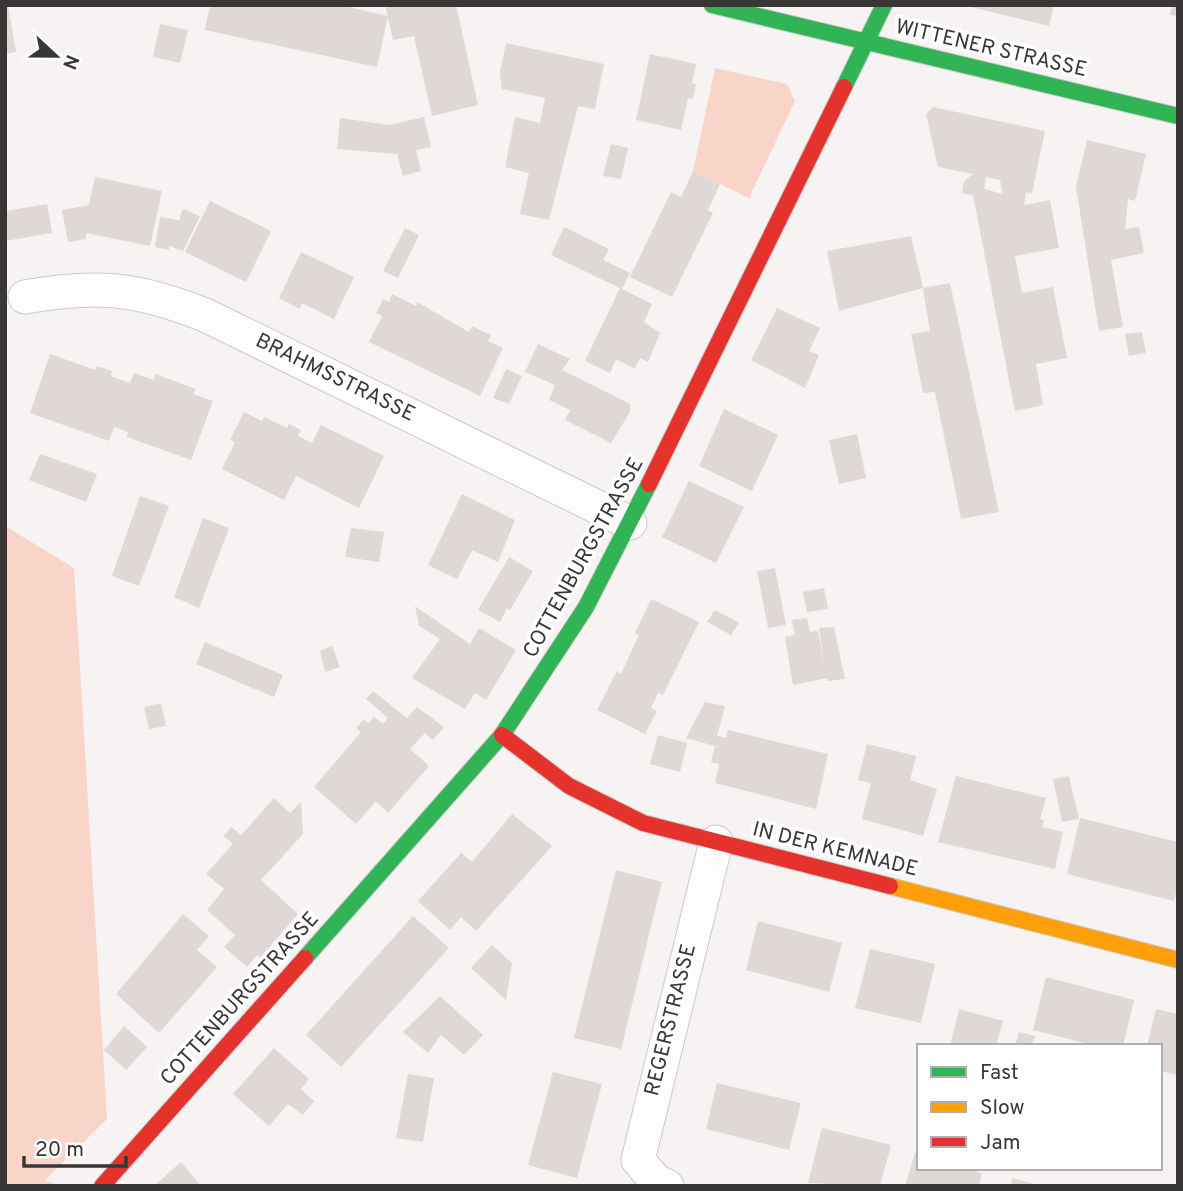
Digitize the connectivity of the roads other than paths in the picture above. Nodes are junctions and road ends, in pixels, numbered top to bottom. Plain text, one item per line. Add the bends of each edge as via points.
1 (712, 5) edge
2 (884, 5) edge
3 (867, 42) junction
4 (1178, 116) edge
5 (25, 297) dead end
6 (630, 523) junction
7 (502, 735) junction
8 (716, 842) junction
9 (1178, 960) edge
10 (102, 1186) edge
11 (667, 1186) edge

1 - 3 street, WITTENER STRASSE
2 - 3 street, COTTENBURGSTRASSE
3 - 4 street, WITTENER STRASSE
3 - 6 street, COTTENBURGSTRASSE
5 - 6 street, BRAHMSSTRASSE via 76,288 119,290 173,303
6 - 7 street, COTTENBURGSTRASSE via 586,607
7 - 8 street, IN DER KEMNADE via 532,761 609,810
7 - 10 street, COTTENBURGSTRASSE
8 - 9 street, IN DER KEMNADE
8 - 11 street, REGERSTRASSE via 638,1160 656,1181

